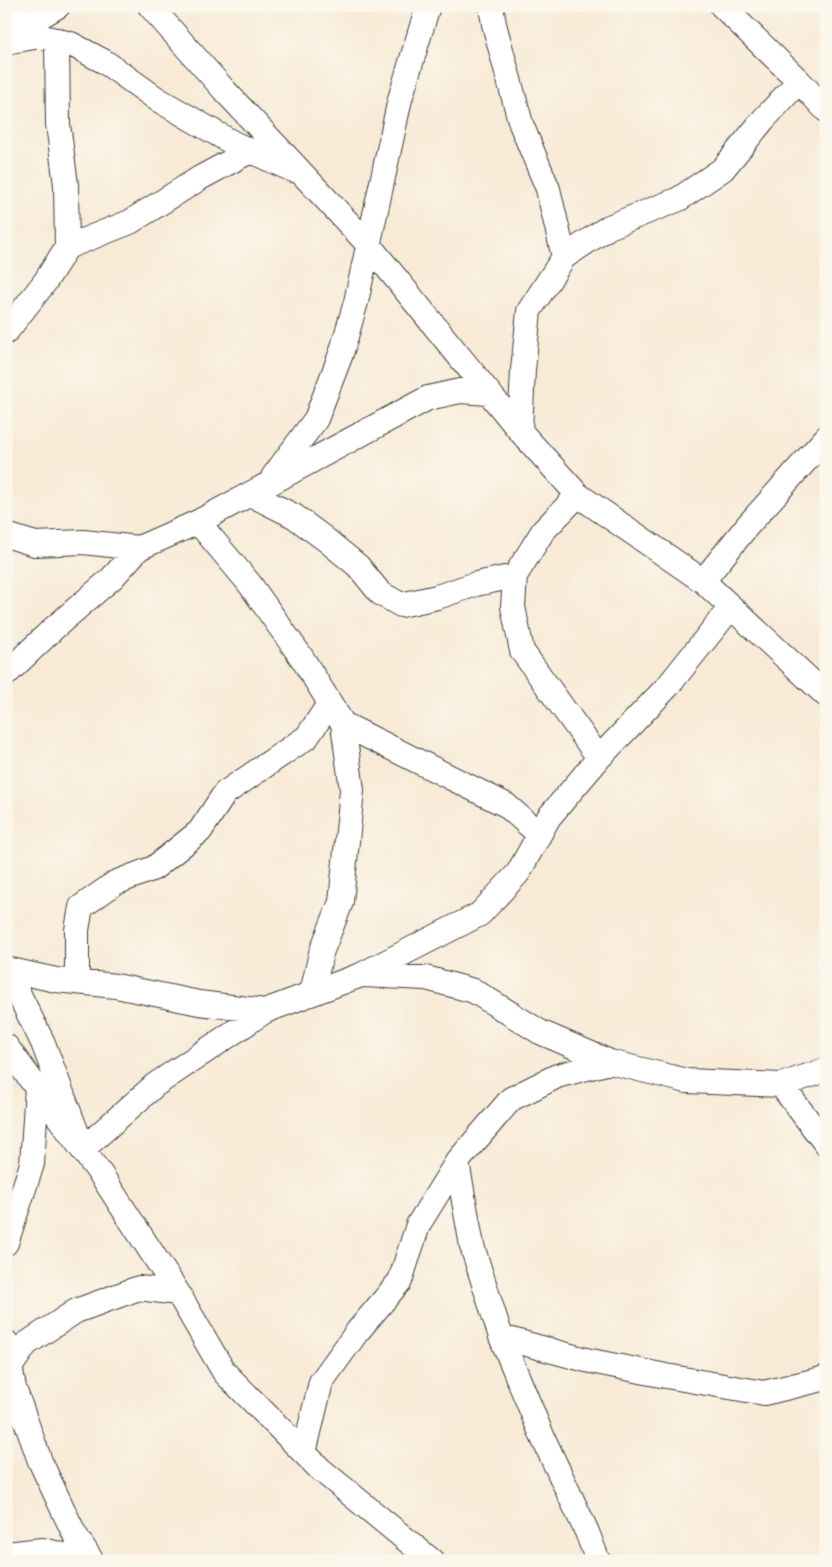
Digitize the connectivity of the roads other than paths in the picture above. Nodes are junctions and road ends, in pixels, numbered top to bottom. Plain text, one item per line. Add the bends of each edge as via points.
1 (17, 6) edge
2 (58, 6) edge
3 (150, 6) edge
4 (428, 6) edge
5 (492, 6) edge
6 (722, 6) edge
7 (6, 24) edge
8 (6, 37) edge
9 (57, 40) junction
10 (6, 42) edge
11 (799, 81) junction
12 (826, 110) edge
13 (250, 151) junction
14 (303, 174) junction
15 (368, 244) junction
16 (67, 248) junction
17 (564, 257) junction
18 (6, 332) edge
19 (489, 393) junction
20 (520, 431) junction
21 (826, 438) edge
22 (259, 488) junction
23 (578, 495) junction
24 (198, 522) junction
25 (6, 535) edge
26 (139, 548) junction
27 (515, 576) junction
28 (703, 581) junction
29 (731, 607) junction
30 (6, 674) edge
31 (826, 695) edge
32 (330, 703) junction
33 (343, 724) junction
34 (599, 758) junction
35 (539, 834) junction
36 (7, 969) edge
37 (361, 975) junction
38 (77, 982) junction
39 (312, 993) junction
40 (266, 1011) junction
41 (7, 1048) edge
42 (610, 1062) junction
43 (826, 1070) edge
44 (781, 1085) junction
45 (37, 1088) junction
46 (826, 1144) edge
47 (82, 1149) junction
48 (457, 1162) junction
49 (6, 1242) edge
50 (178, 1293) junction
51 (501, 1337) junction
52 (6, 1342) edge
53 (8, 1373) edge
54 (826, 1378) edge
55 (304, 1453) junction
56 (6, 1554) edge
57 (42, 1555) edge
58 (91, 1561) edge
59 (432, 1561) edge
60 (598, 1561) edge

1 - 7 street
2 - 8 street
3 - 14 street
4 - 15 street via 400,99
5 - 17 street via 521,124 548,189
6 - 11 street
9 - 10 street via 40,36
9 - 13 street via 105,62 158,99
9 - 16 street via 58,124 66,185
11 - 12 street
11 - 17 street via 723,169 679,199 609,227
13 - 14 street
13 - 16 street via 130,222
14 - 15 street
15 - 19 street
15 - 22 street via 342,354 316,419
16 - 18 street
17 - 20 street via 530,311
19 - 20 street
19 - 22 street via 460,391 428,398
20 - 23 street
21 - 28 street via 748,524
22 - 24 street
22 - 27 street via 358,566 380,593 402,606
23 - 27 street via 543,531
23 - 28 street
24 - 26 street
24 - 32 street via 249,583
25 - 26 street via 35,544 83,542
26 - 30 street via 112,578
27 - 34 street via 513,607 522,651
28 - 29 street
29 - 31 street
29 - 34 street via 668,686
32 - 33 street
32 - 38 street via 307,736 225,793 200,831 154,868 115,883 81,907
33 - 35 street via 506,805
33 - 39 street via 352,790 341,902 321,953
34 - 35 street via 549,817
35 - 37 street via 518,873 480,914
36 - 38 street
36 - 47 street via 43,1043
37 - 39 street
37 - 42 street via 426,978 474,991 540,1032
38 - 40 street
39 - 40 street
40 - 47 street via 155,1085
41 - 45 street
42 - 44 street via 687,1081
42 - 48 street via 556,1076 511,1099
43 - 44 street
44 - 46 street
45 - 47 street
45 - 49 street via 32,1164
47 - 50 street
48 - 51 street via 472,1246
48 - 55 street via 418,1224 400,1281 320,1382
50 - 53 street via 139,1288 76,1311 26,1344
50 - 55 street via 224,1372
51 - 54 street via 586,1360 764,1393
51 - 60 street
52 - 53 street
53 - 58 street via 40,1460 74,1533
55 - 59 street
56 - 57 street
57 - 58 street

